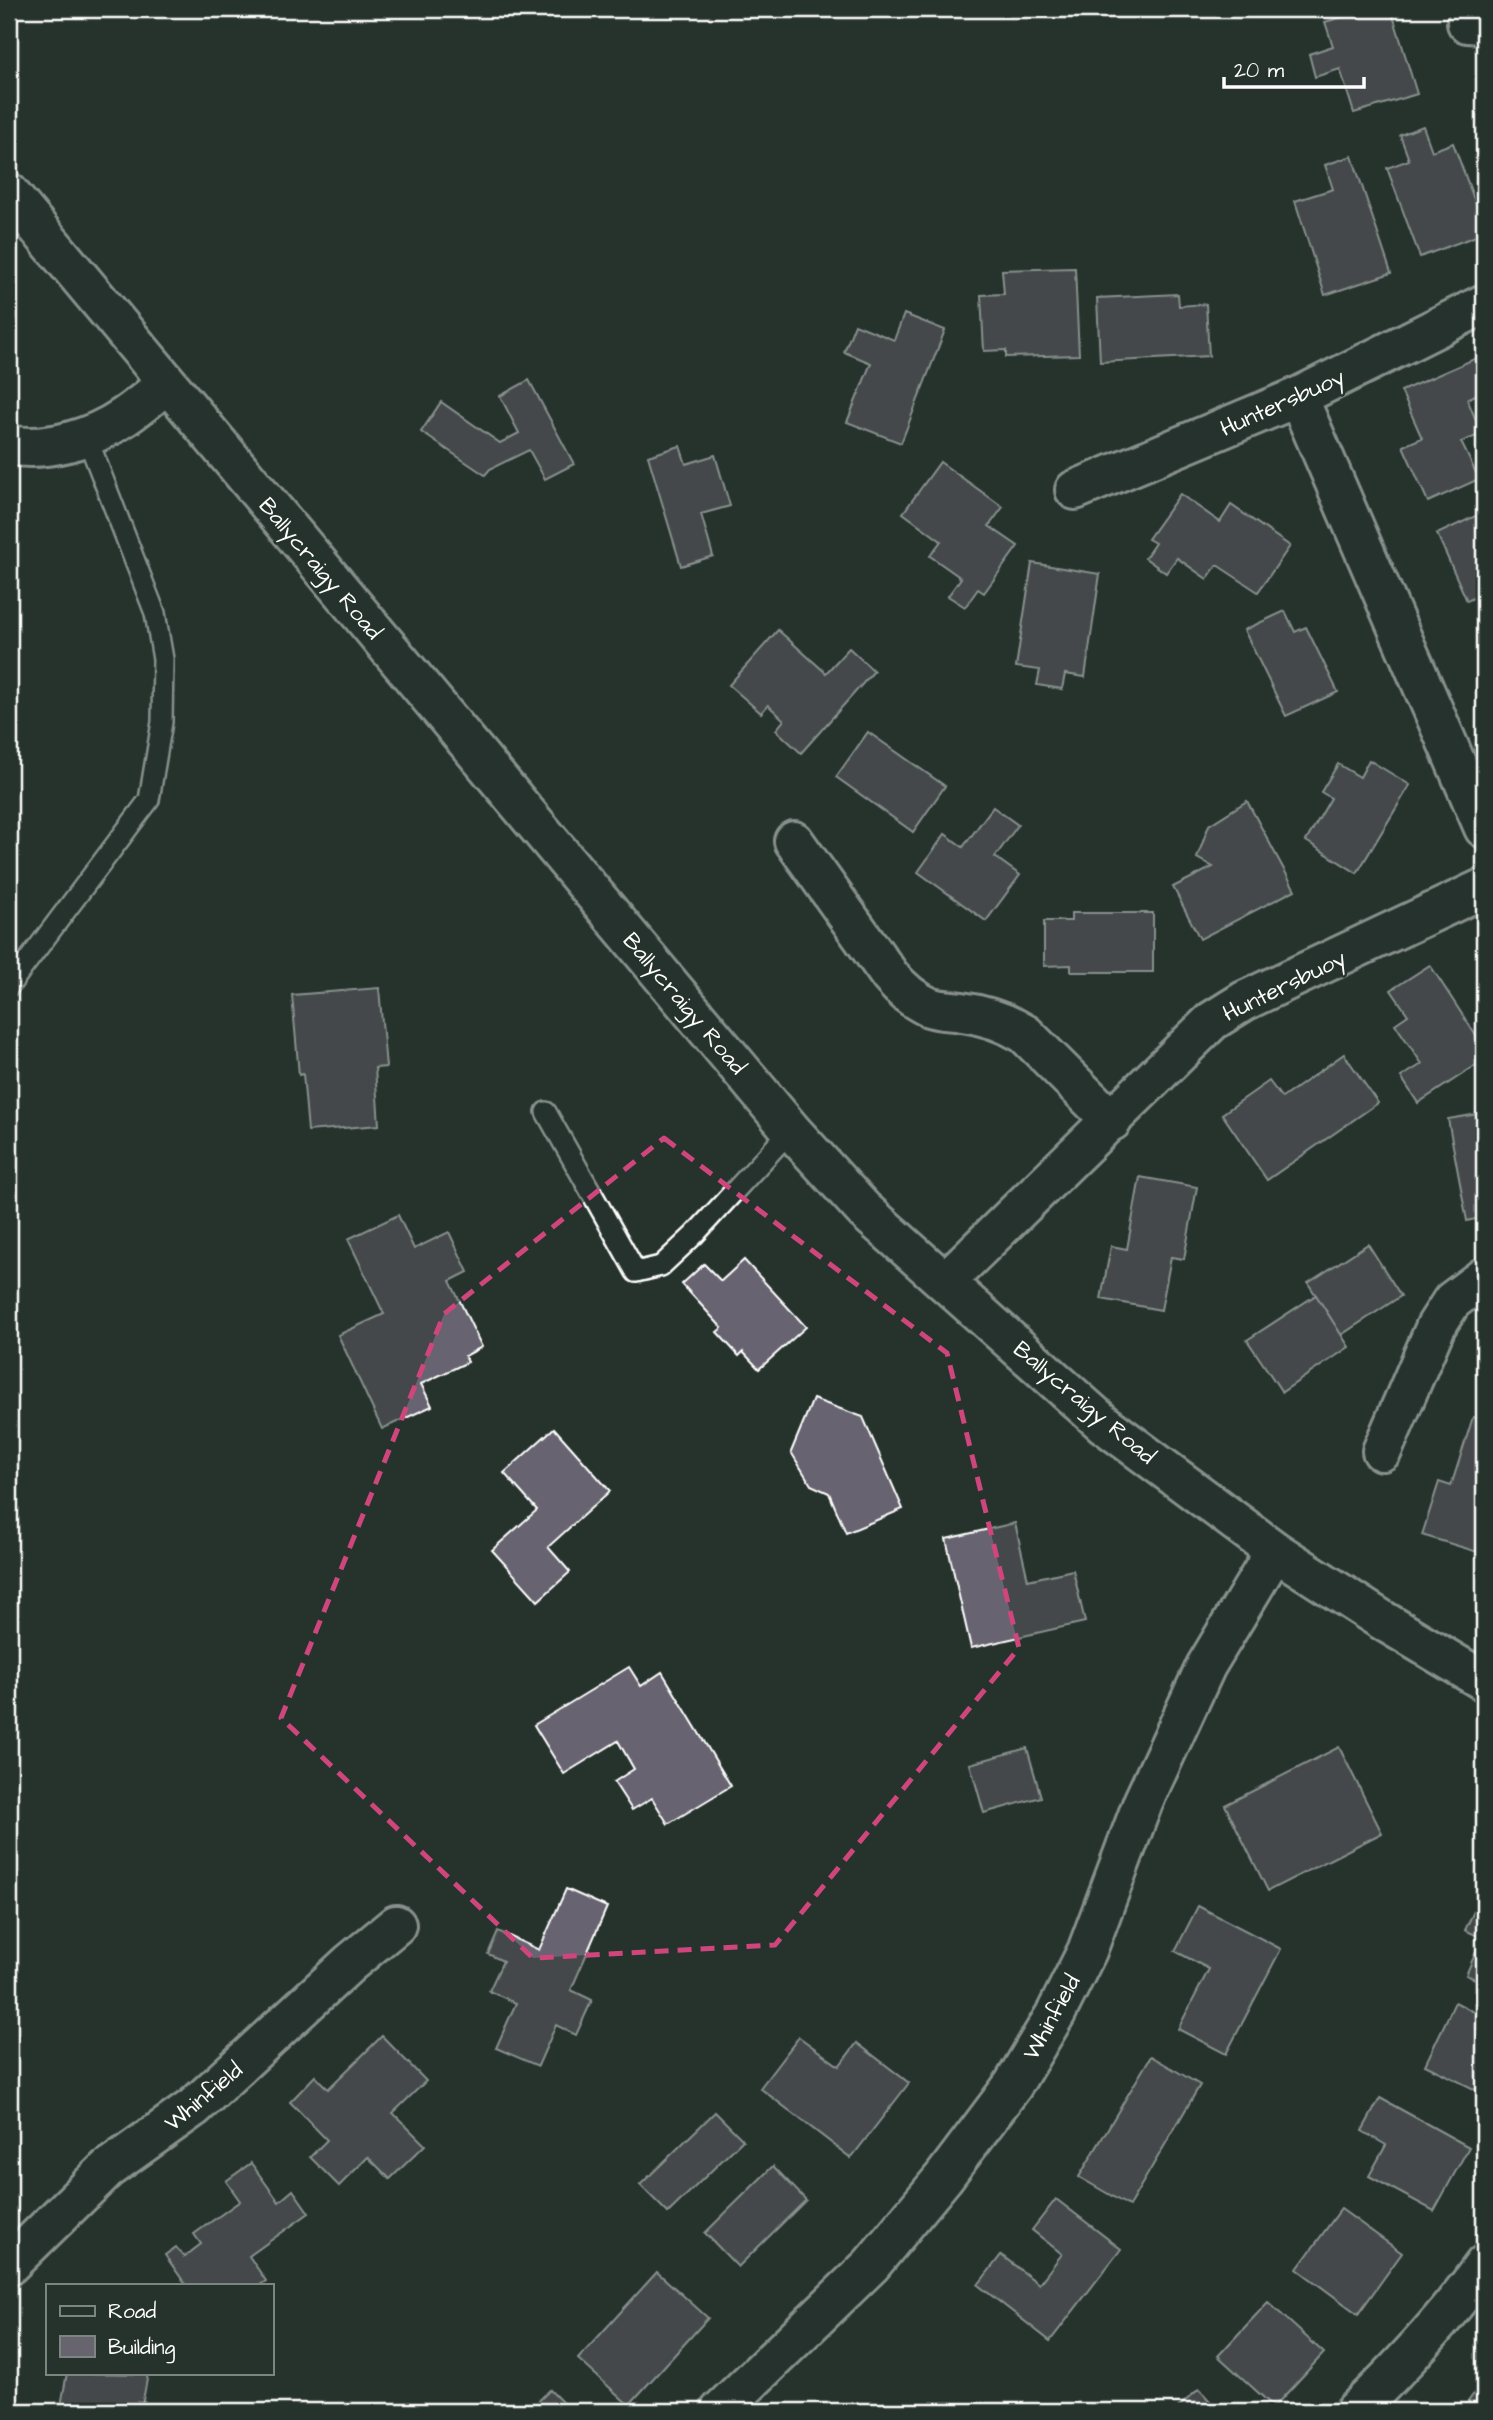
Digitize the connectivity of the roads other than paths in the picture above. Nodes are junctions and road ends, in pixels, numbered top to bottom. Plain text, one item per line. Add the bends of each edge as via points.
1 (9, 193) edge
2 (1484, 304) edge
3 (167, 383) junction
4 (1298, 397) junction
5 (86, 435) junction
6 (9, 445) edge
7 (1075, 490) dead end
8 (1484, 828) edge
9 (794, 841) dead end
10 (1484, 888) edge
11 (9, 986) edge
12 (547, 1112) dead end
13 (1112, 1121) junction
14 (791, 1130) junction
15 (1484, 1276) edge
16 (945, 1282) junction
17 (1382, 1451) dead end
18 (1275, 1551) junction
19 (1484, 1681) edge
20 (396, 1925) dead end
21 (9, 2265) edge
22 (1484, 2265) edge
23 (720, 2411) edge
24 (1355, 2411) edge

1 - 3 street, Ballycraigy Road
2 - 4 street, Huntersbuoy
3 - 5 street via 124,417
3 - 14 street, Ballycraigy Road
4 - 7 street, Huntersbuoy
4 - 8 street
5 - 6 street via 44,446
5 - 11 lane via 155,612 163,659 162,722 149,800
9 - 13 street via 902,990 930,1007 988,1016 1025,1034
10 - 13 street, Huntersbuoy via 1227,1010
12 - 14 lane via 636,1272 662,1266
13 - 16 street, Huntersbuoy
14 - 16 street, Ballycraigy Road via 864,1210
15 - 17 street via 1452,1301 1436,1326
16 - 18 street, Ballycraigy Road via 1104,1424
18 - 19 street, Ballycraigy Road
18 - 23 street, Whinfield via 1206,1667 1143,1802 1087,1951 1013,2085 871,2265
20 - 21 street, Whinfield via 194,2107 107,2169
22 - 24 street via 1460,2298

